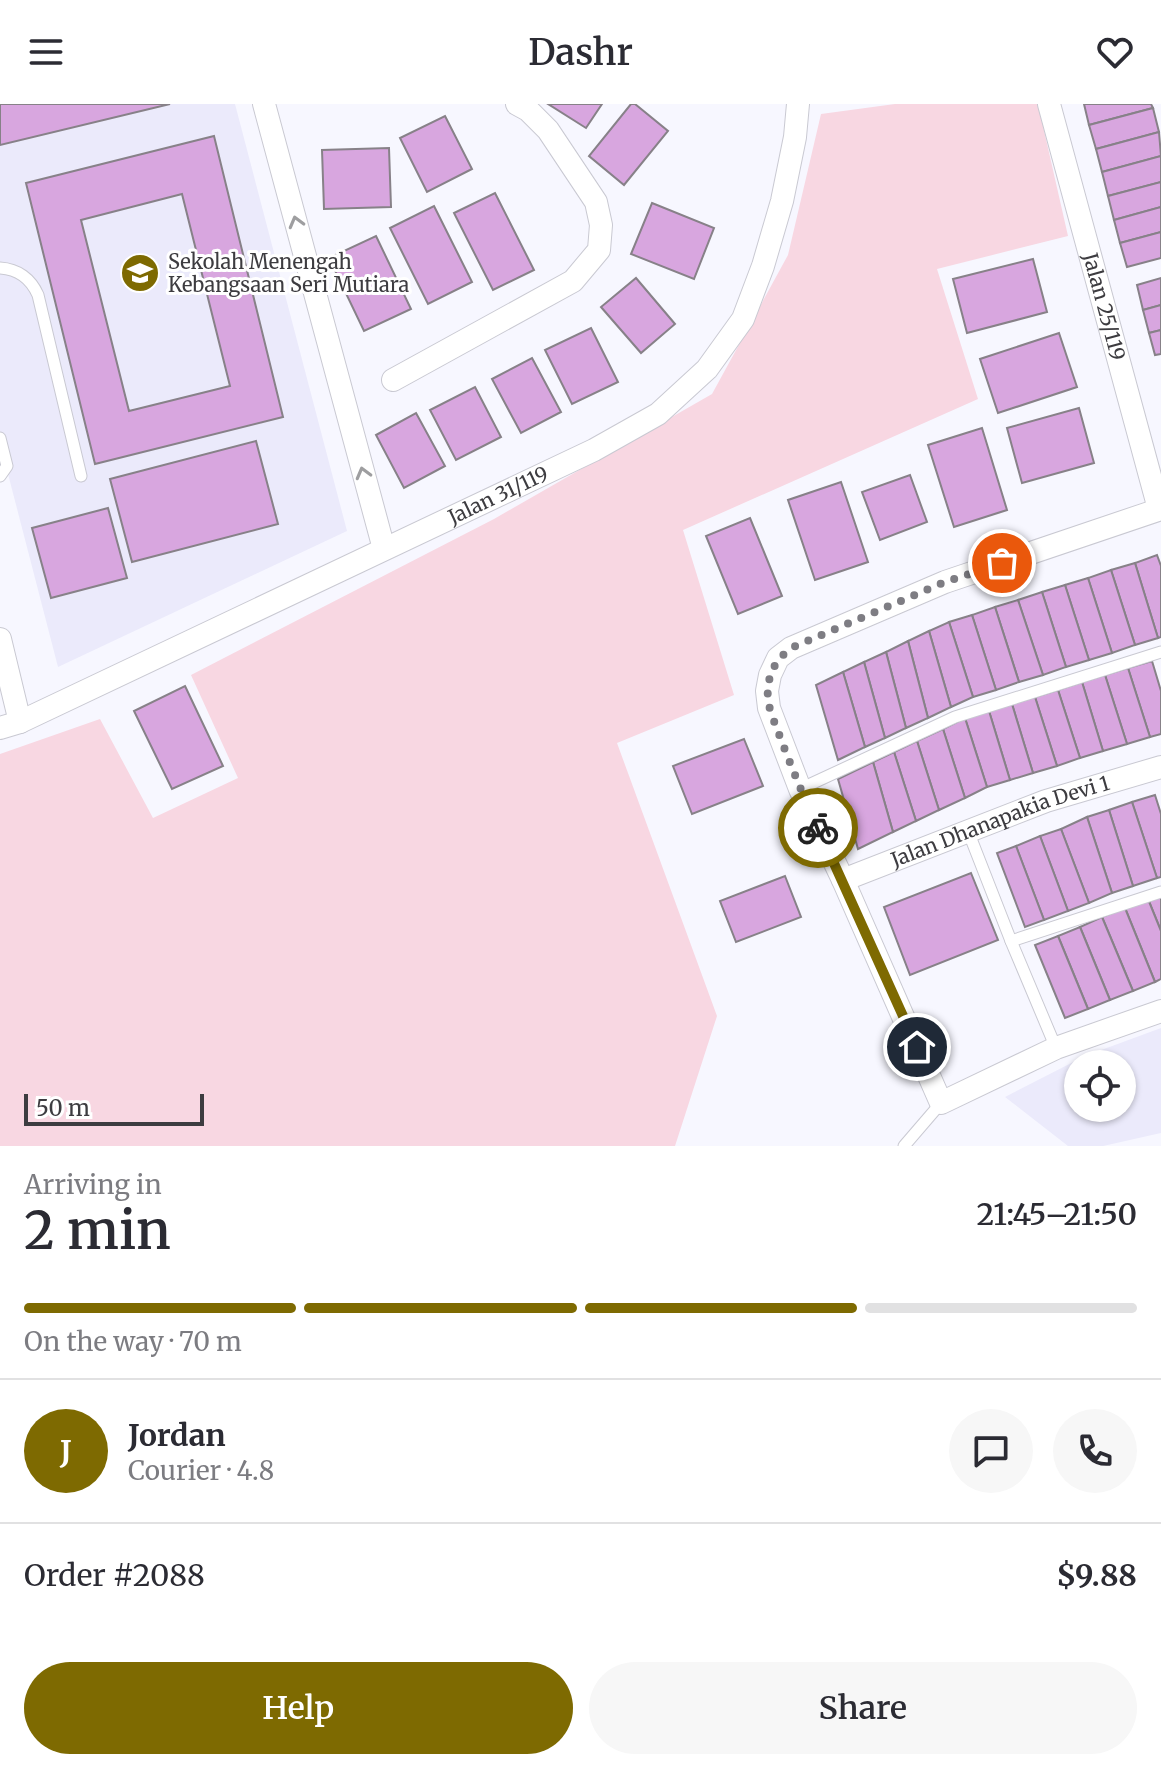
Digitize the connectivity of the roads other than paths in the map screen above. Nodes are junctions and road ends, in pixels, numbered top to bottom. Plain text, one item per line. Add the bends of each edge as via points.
1 (264, 104) edge
2 (517, 104) edge
3 (798, 104) edge
4 (1049, 104) edge
5 (0, 268) edge
6 (393, 380) dead end
7 (0, 438) edge
8 (0, 476) edge
9 (81, 476) dead end
10 (1160, 509) edge
11 (384, 549) junction
12 (0, 639) edge
13 (1161, 652) edge
14 (10, 725) edge
15 (1161, 767) edge
16 (800, 789) junction
17 (968, 831) junction
18 (843, 880) junction
19 (1161, 892) edge
20 (1011, 941) junction
21 (1161, 1011) edge
22 (1056, 1048) junction
23 (941, 1103) junction
24 (904, 1146) edge

11 -> 1 street
2 - 6 street via 548,130 596,202 599,250 573,281
3 - 11 street, Jalan 31/119 via 782,201 763,266 743,319 707,369 658,414 620,436
4 - 10 street, Jalan 25/119
5 - 9 lane via 19,272 38,295
7 - 8 lane via 7,466
10 - 16 street via 945,582 778,658 767,691 769,708
11 - 14 street, Jalan 31/119
12 - 14 street, Jalan 31/119
13 - 16 lane via 955,717
15 - 17 street, Jalan Dhanapakia Devi 1
16 - 18 street
17 - 18 street, Jalan Dhanapakia Devi 1
17 - 20 lane
18 - 23 street
19 - 20 lane
20 - 22 lane
21 - 22 street
22 - 23 street
23 - 24 lane

